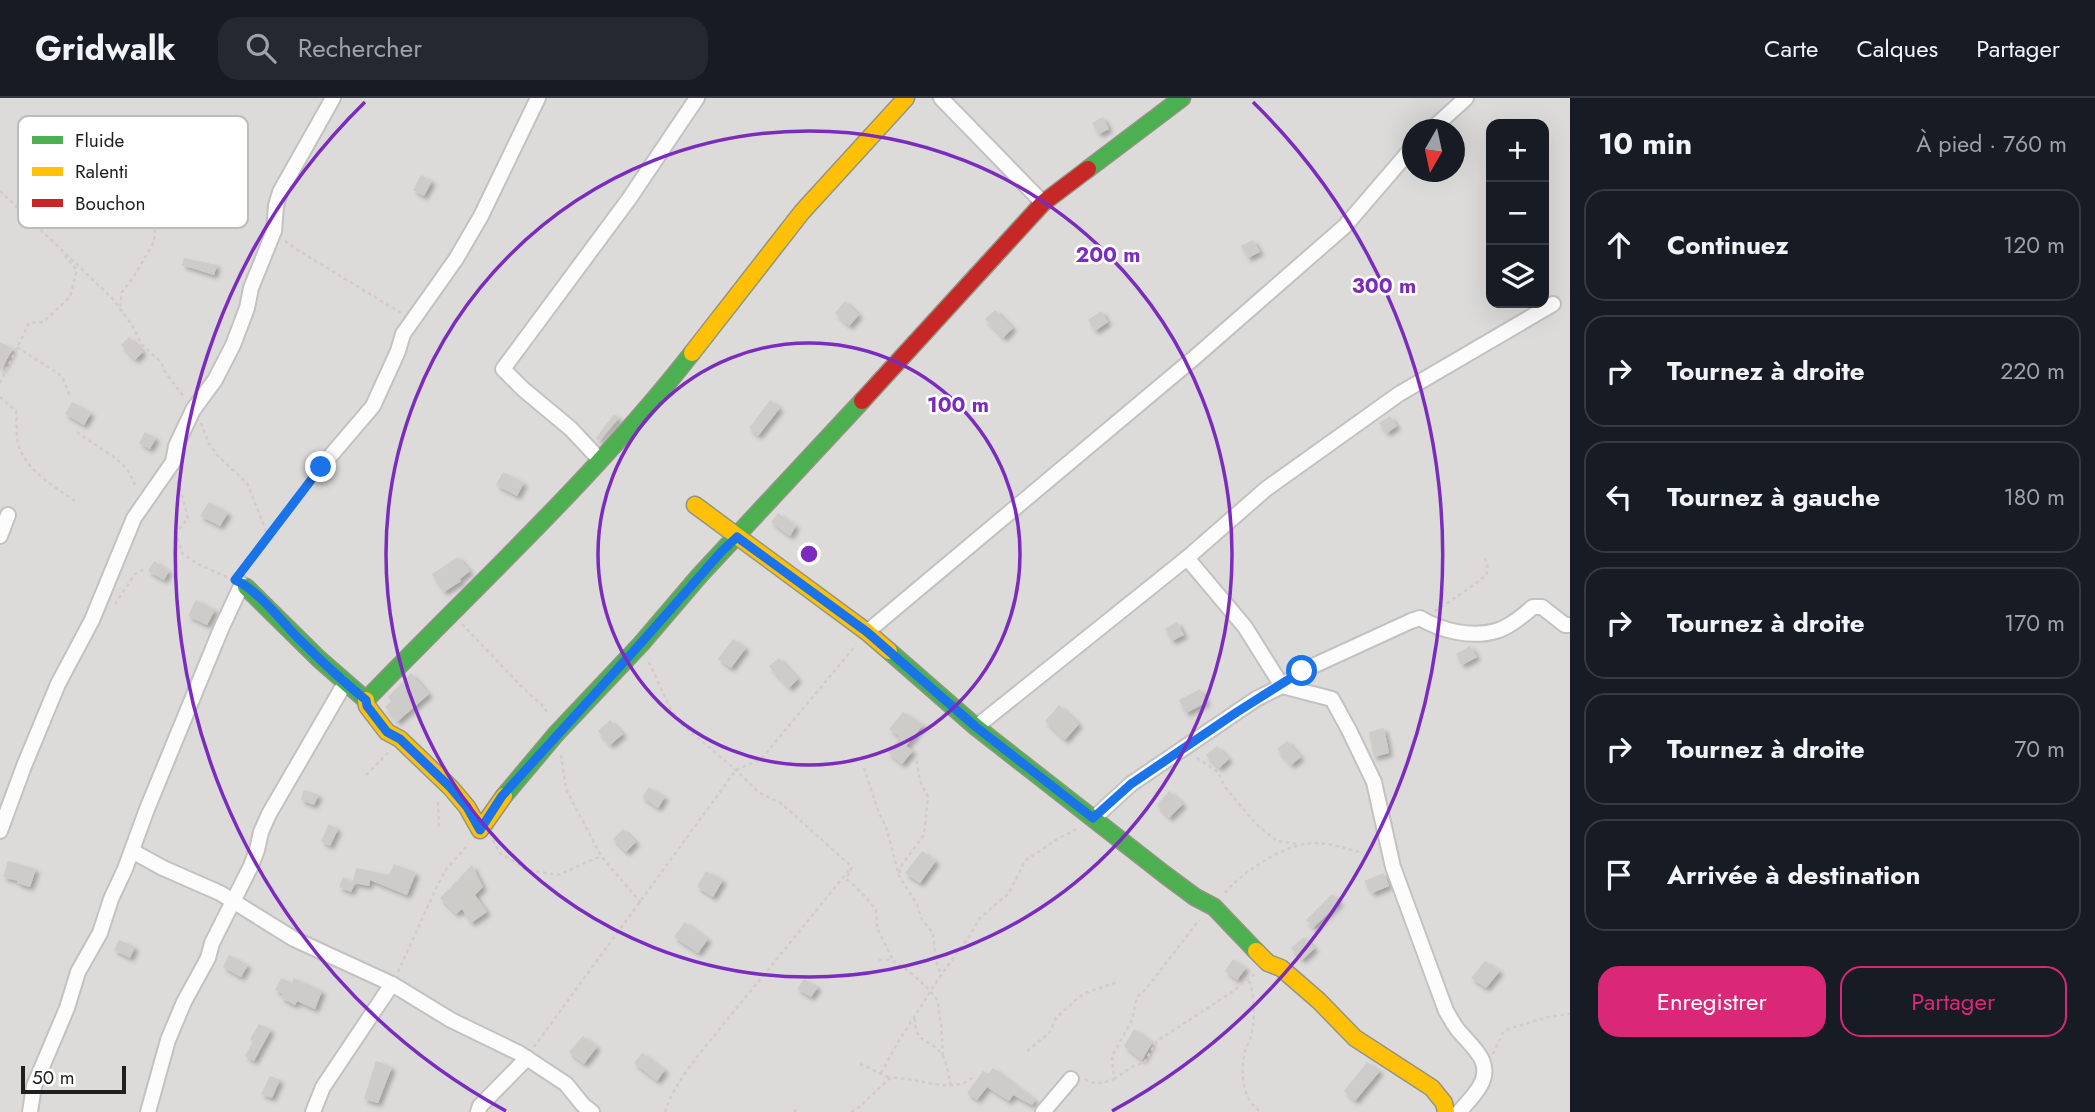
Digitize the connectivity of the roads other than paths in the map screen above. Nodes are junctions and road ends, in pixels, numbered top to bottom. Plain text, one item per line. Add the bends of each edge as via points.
1 (332, 98) edge
2 (538, 98) edge
3 (697, 98) edge
4 (906, 98) edge
5 (941, 98) edge
6 (1182, 98) edge
7 (1466, 98) edge
8 (1443, 119) edge
9 (1402, 160) edge
10 (1043, 203) junction
11 (1553, 304) dead end
12 (600, 460) junction
13 (321, 467) road end
14 (695, 506) dead end
15 (8, 515) dead end
16 (0, 536) edge
17 (737, 537) junction
18 (1188, 558) junction
19 (241, 584) joint
20 (1570, 625) edge
21 (867, 632) junction
22 (345, 683) junction
23 (1282, 685) junction
24 (366, 700) junction
25 (976, 727) junction
26 (1093, 818) junction
27 (0, 831) edge
28 (132, 850) junction
29 (235, 901) junction
30 (392, 984) junction
31 (527, 1058) junction
32 (1070, 1079) road end
33 (30, 1112) edge
34 (148, 1112) edge
35 (313, 1112) edge
36 (478, 1112) edge
37 (592, 1112) edge
38 (1044, 1112) edge
39 (1446, 1112) edge
40 (1459, 1112) edge

1 - 27 street via 280,192 274,231 233,345 193,410 173,462 134,518 94,614 58,684
2 - 13 street via 481,216 403,334 373,406
3 - 12 street via 503,369
4 - 12 street via 802,212 685,362
5 - 10 street
6 - 10 street
7 - 8 street
9 - 21 street via 1345,226
10 - 17 street
11 - 18 street via 1399,394 1266,488
12 - 24 street
14 - 17 street
15 - 16 street
17 - 21 street
17 - 24 street via 502,796 480,830 451,788 387,732
18 - 23 street via 1245,627
18 - 25 street
19 - 22 street
19 - 28 street
20 - 23 street via 1542,607 1533,607 1496,631 1465,633 1420,618 1302,671
21 - 25 street
22 - 24 street
22 - 29 street via 269,814
23 - 26 street via 1131,784
23 - 40 street via 1332,699 1374,782 1394,867 1446,1011 1480,1055 1486,1073
25 - 26 street
26 - 39 street via 1195,897 1214,906 1268,963 1281,968 1355,1038 1432,1088
28 - 29 street
28 - 33 street via 100,933 78,972 34,1086
29 - 30 street via 294,939
29 - 34 street via 168,1040
30 - 31 street
30 - 35 street via 323,1087
31 - 36 street
31 - 37 street via 566,1084
32 - 38 street

